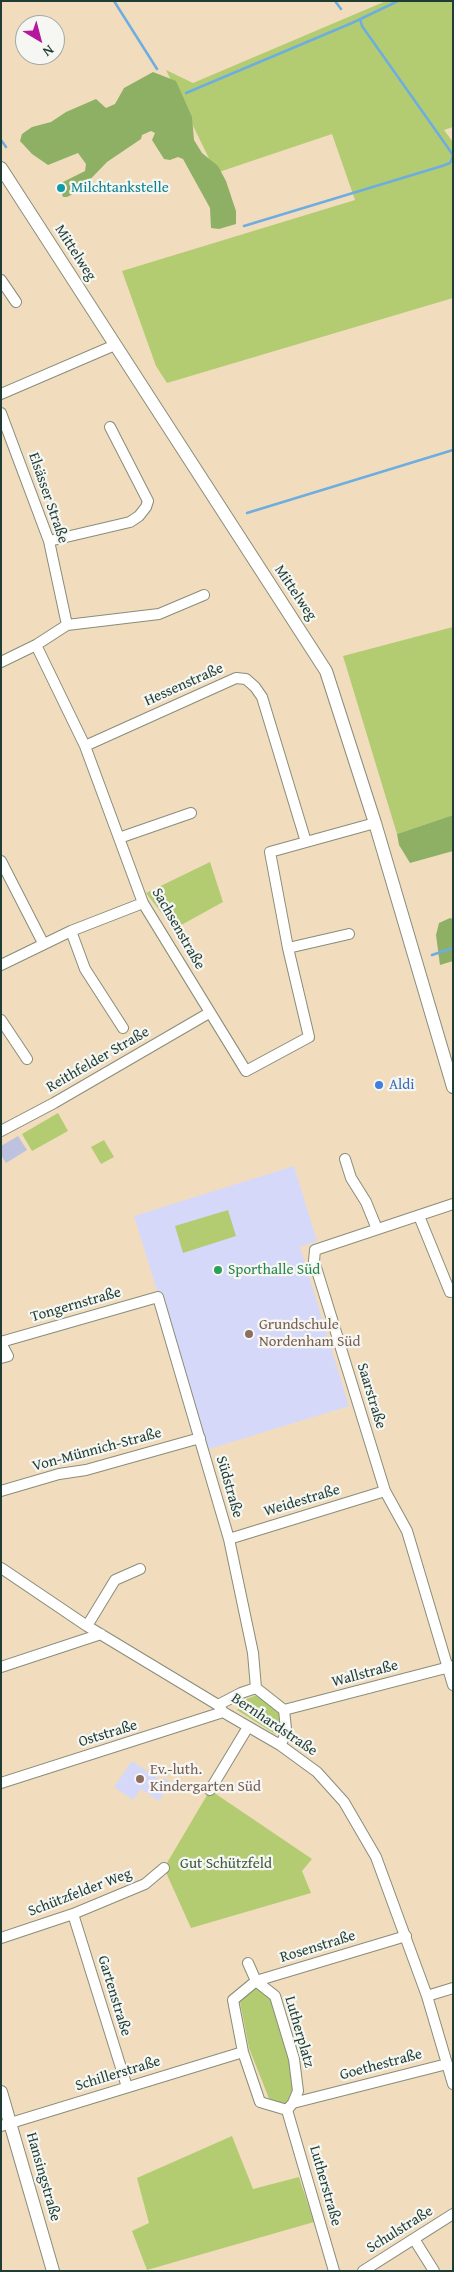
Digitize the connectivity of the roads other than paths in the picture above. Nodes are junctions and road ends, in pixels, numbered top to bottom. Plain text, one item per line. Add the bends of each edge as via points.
1 (1, 168) edge
2 (5, 182) edge
3 (1, 280) edge
4 (16, 302) dead end
5 (115, 345) junction
6 (1, 394) edge
7 (1, 413) edge
8 (110, 426) dead end
9 (49, 541) junction
10 (204, 595) dead end
11 (67, 626) junction
12 (36, 645) junction
13 (1, 662) edge
14 (86, 746) junction
15 (191, 813) dead end
16 (375, 823) junction
17 (119, 838) junction
18 (306, 842) junction
19 (1, 861) edge
20 (143, 903) junction
21 (71, 930) junction
22 (349, 934) dead end
23 (42, 943) junction
24 (288, 948) junction
25 (1, 965) edge
26 (209, 1012) junction
27 (1, 1020) edge
28 (123, 1028) dead end
29 (27, 1059) dead end
30 (453, 1087) edge
31 (1, 1130) edge
32 (345, 1159) dead end
33 (453, 1204) edge
34 (419, 1216) junction
35 (377, 1229) junction
36 (450, 1292) dead end
37 (158, 1296) joint
38 (1, 1342) edge
39 (1, 1358) edge
40 (200, 1438) junction
41 (1, 1491) edge
42 (385, 1491) junction
43 (229, 1539) junction
44 (1, 1568) edge
45 (140, 1569) dead end
46 (88, 1626) junction
47 (101, 1634) junction
48 (1, 1667) edge
49 (450, 1667) edge
50 (453, 1685) edge
51 (256, 1688) junction
52 (221, 1709) junction
53 (284, 1710) junction
54 (248, 1727) junction
55 (280, 1745) junction
56 (1, 1782) edge
57 (210, 1790) dead end
58 (164, 1868) dead end
59 (73, 1914) junction
60 (406, 1936) junction
61 (1, 1938) edge
62 (248, 1963) dead end
63 (256, 1981) junction
64 (453, 1988) edge
65 (427, 1996) junction
66 (243, 2052) junction
67 (446, 2064) junction
68 (453, 2084) edge
69 (127, 2087) junction
70 (1, 2092) edge
71 (290, 2107) junction
72 (6, 2124) edge
73 (453, 2214) edge
74 (414, 2239) junction
75 (53, 2271) edge
76 (334, 2271) edge
77 (363, 2271) edge
78 (434, 2271) edge

1 - 2 street, Mittelweg
2 - 5 street, Mittelweg
3 - 4 street
5 - 6 street
5 - 16 street, Mittelweg via 326,671
7 - 9 street, Elsässer Straße
8 - 9 street via 148,501 146,507 130,522
9 - 11 street, Elsässer Straße
10 - 11 street via 159,614
11 - 12 street
12 - 13 street
12 - 14 street, Sachsenstraße
14 - 17 street, Sachsenstraße
14 - 18 street, Hessenstraße via 236,678 246,679 262,697
15 - 17 street
16 - 18 street, Sachsenstraße
16 - 30 street, Mittelweg
17 - 20 street, Sachsenstraße
18 - 24 street, Sachsenstraße via 270,852
19 - 23 street
20 - 21 street
20 - 26 street, Sachsenstraße
21 - 23 street
21 - 28 street via 86,969
22 - 24 street
23 - 25 street
24 - 26 street, Sachsenstraße via 309,1037 246,1071
26 - 31 street, Reithfelder Straße via 54,1103
27 - 29 street
32 - 35 street
33 - 34 street, Saarstraße
34 - 35 street, Saarstraße
34 - 36 street
35 - 42 street, Saarstraße via 315,1250 314,1261
37 - 38 street, Tongernstraße
37 - 40 street, Südstraße
38 - 39 street, Tongernstraße via 8,1356
40 - 41 street, Von-Münnich-Straße
40 - 43 street, Südstraße
42 - 43 street, Weidestraße
42 - 49 street, Saarstraße via 407,1531
43 - 51 street, Südstraße via 254,1654
44 - 46 street, Bernhardstraße
45 - 46 street via 115,1580
46 - 47 street, Bernhardstraße
47 - 48 street
47 - 52 street, Bernhardstraße
49 - 50 street, Saarstraße
49 - 53 street, Wallstraße
51 - 52 street, Oststraße via 241,1693
51 - 53 street
52 - 54 street, Bernhardstraße
52 - 56 street, Oststraße
53 - 55 street via 286,1736
54 - 55 street, Bernhardstraße
54 - 57 street
55 - 60 street, Bernhardstraße via 317,1772 344,1802 376,1857
58 - 59 street, Schützfelder Weg via 145,1884
59 - 61 street, Schützfelder Weg
59 - 69 street, Gartenstraße
60 - 63 street, Rosenstraße
60 - 65 street, Bernhardstraße
62 - 63 street
63 - 66 street via 234,2000
63 - 71 street, Lutherplatz via 276,1996 294,2059 298,2091
64 - 65 street
65 - 67 street, Bernhardstraße
66 - 69 street, Schillerstraße
66 - 71 street via 260,2102
67 - 68 street, Bernhardstraße
67 - 71 street, Goethestraße
69 - 72 street, Schillerstraße
70 - 72 street, Hansingstraße
71 - 76 street, Lutherstraße
72 - 75 street, Hansingstraße
73 - 74 street, Schulstraße
74 - 77 street, Schulstraße
74 - 78 street

